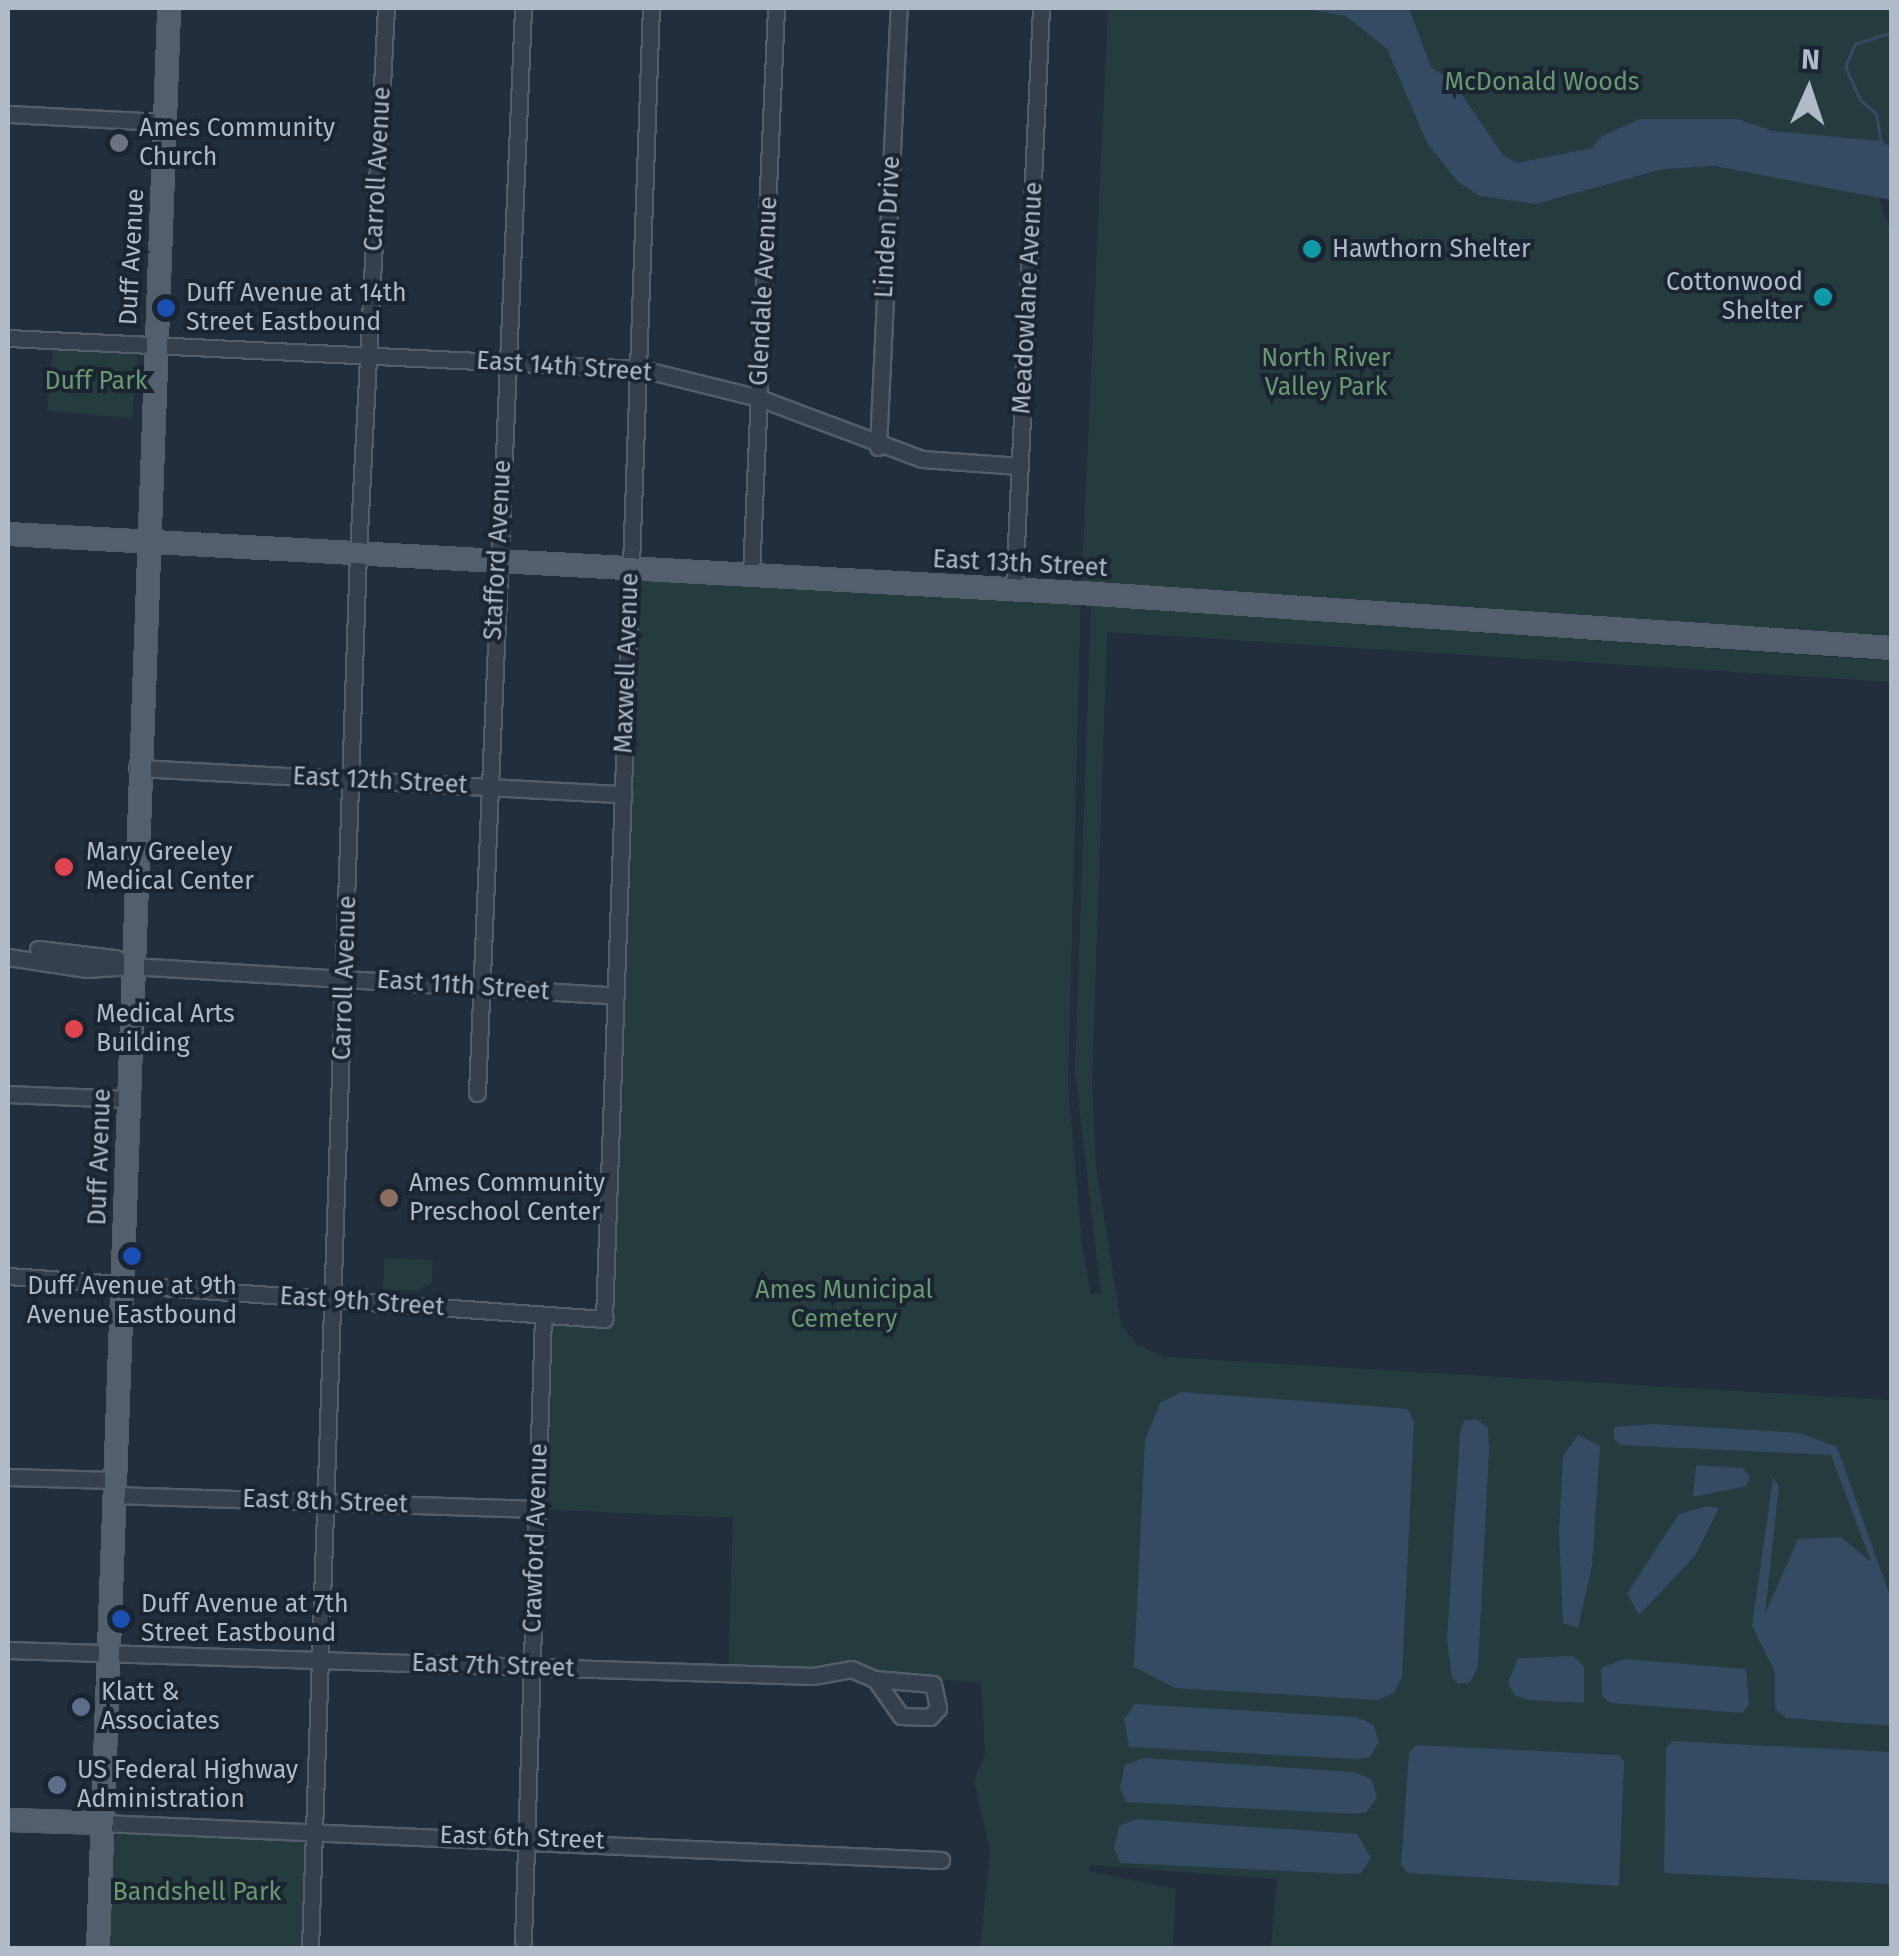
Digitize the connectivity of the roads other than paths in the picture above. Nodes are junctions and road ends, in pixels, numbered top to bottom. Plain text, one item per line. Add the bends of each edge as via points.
1 (169, 8) edge
2 (386, 8) edge
3 (523, 8) edge
4 (651, 8) edge
5 (776, 8) edge
6 (899, 8) edge
7 (1042, 8) edge
8 (8, 114) edge
9 (163, 122) junction
10 (8, 338) edge
11 (152, 344) junction
12 (369, 356) junction
13 (508, 362) junction
14 (642, 369) junction
15 (759, 398) junction
16 (878, 446) junction
17 (1020, 466) junction
18 (8, 534) edge
19 (145, 540) junction
20 (358, 552) junction
21 (496, 560) junction
22 (630, 567) junction
23 (751, 574) junction
24 (1014, 589) junction
25 (1892, 648) edge
26 (138, 768) junction
27 (352, 779) junction
28 (490, 786) junction
29 (623, 794) junction
30 (8, 948) edge
31 (8, 957) edge
32 (131, 966) junction
33 (345, 979) junction
34 (482, 988) junction
35 (615, 996) junction
36 (478, 1093) dead end
37 (8, 1094) edge
38 (126, 1099) junction
39 (8, 1276) edge
40 (120, 1282) junction
41 (334, 1301) junction
42 (543, 1315) junction
43 (604, 1319) joint
44 (8, 1477) edge
45 (114, 1488) junction
46 (328, 1502) junction
47 (537, 1509) junction
48 (8, 1650) edge
49 (108, 1653) junction
50 (323, 1660) junction
51 (532, 1667) junction
52 (875, 1679) dead end
53 (8, 1820) edge
54 (102, 1823) junction
55 (314, 1829) junction
56 (526, 1838) junction
57 (941, 1860) dead end
58 (523, 1940) dead end
59 (98, 1948) edge
60 (310, 1948) edge

1 - 9 main road, Duff Avenue
2 - 12 street, Carroll Avenue
3 - 13 street, Stafford Avenue
4 - 14 street, Maxwell Avenue
5 - 15 street, Glendale Avenue
6 - 16 street, Linden Drive
7 - 17 street, Meadowlane Avenue
8 - 9 street
9 - 11 main road, Duff Avenue
10 - 11 street, East 14th Street
11 - 12 street, East 14th Street
11 - 19 main road, Duff Avenue
12 - 13 street, East 14th Street
12 - 20 street, Carroll Avenue
13 - 14 street, East 14th Street
13 - 21 street, Stafford Avenue
14 - 15 street, East 14th Street
14 - 22 street, Maxwell Avenue
15 - 16 street, East 14th Street
15 - 23 street, Glendale Avenue
16 - 17 street, East 14th Street via 922,459
17 - 24 street, Meadowlane Avenue
18 - 19 main road, East 13th Street
19 - 20 main road, East 13th Street
19 - 26 main road, Duff Avenue
20 - 21 main road, East 13th Street
20 - 27 street, Carroll Avenue
21 - 22 main road, East 13th Street
21 - 28 street, Stafford Avenue
22 - 23 main road, East 13th Street
22 - 29 street, Maxwell Avenue
23 - 24 main road, East 13th Street
24 - 25 main road, East 13th Street
26 - 27 street, East 12th Street
26 - 32 main road, Duff Avenue
27 - 28 street, East 12th Street
27 - 33 street, Carroll Avenue
28 - 29 street, East 12th Street
28 - 34 street, Stafford Avenue
29 - 35 street, Maxwell Avenue
30 - 32 street via 116,958
31 - 32 street via 87,969
32 - 33 street, East 11th Street
32 - 38 main road, Duff Avenue
33 - 34 street, East 11th Street
33 - 41 street, Carroll Avenue
34 - 35 street, East 11th Street
34 - 36 street, Stafford Avenue
35 - 43 street, Maxwell Avenue
37 - 38 street
38 - 40 main road, Duff Avenue
39 - 40 street, East 9th Street
40 - 41 street, East 9th Street
40 - 45 main road, Duff Avenue
41 - 42 street, East 9th Street
41 - 46 street, Carroll Avenue
42 - 43 street, East 9th Street
42 - 47 street, Crawford Avenue
44 - 45 street, East 8th Street
45 - 46 street, East 8th Street
45 - 49 main road, Duff Avenue
46 - 47 street, East 8th Street
46 - 50 street, Carroll Avenue
47 - 51 street, Crawford Avenue
48 - 49 street, East 7th Street
49 - 50 street, East 7th Street
49 - 54 main road, Duff Avenue
50 - 51 street, East 7th Street
50 - 55 street, Carroll Avenue
51 - 52 street, East 7th Street via 814,1676 851,1670
51 - 56 street, Crawford Avenue
53 - 54 main road
54 - 55 street, East 6th Street
54 - 59 main road, Duff Avenue
55 - 56 street, East 6th Street
55 - 60 street, Carroll Avenue
56 - 57 street, East 6th Street
56 - 58 street, Crawford Avenue

